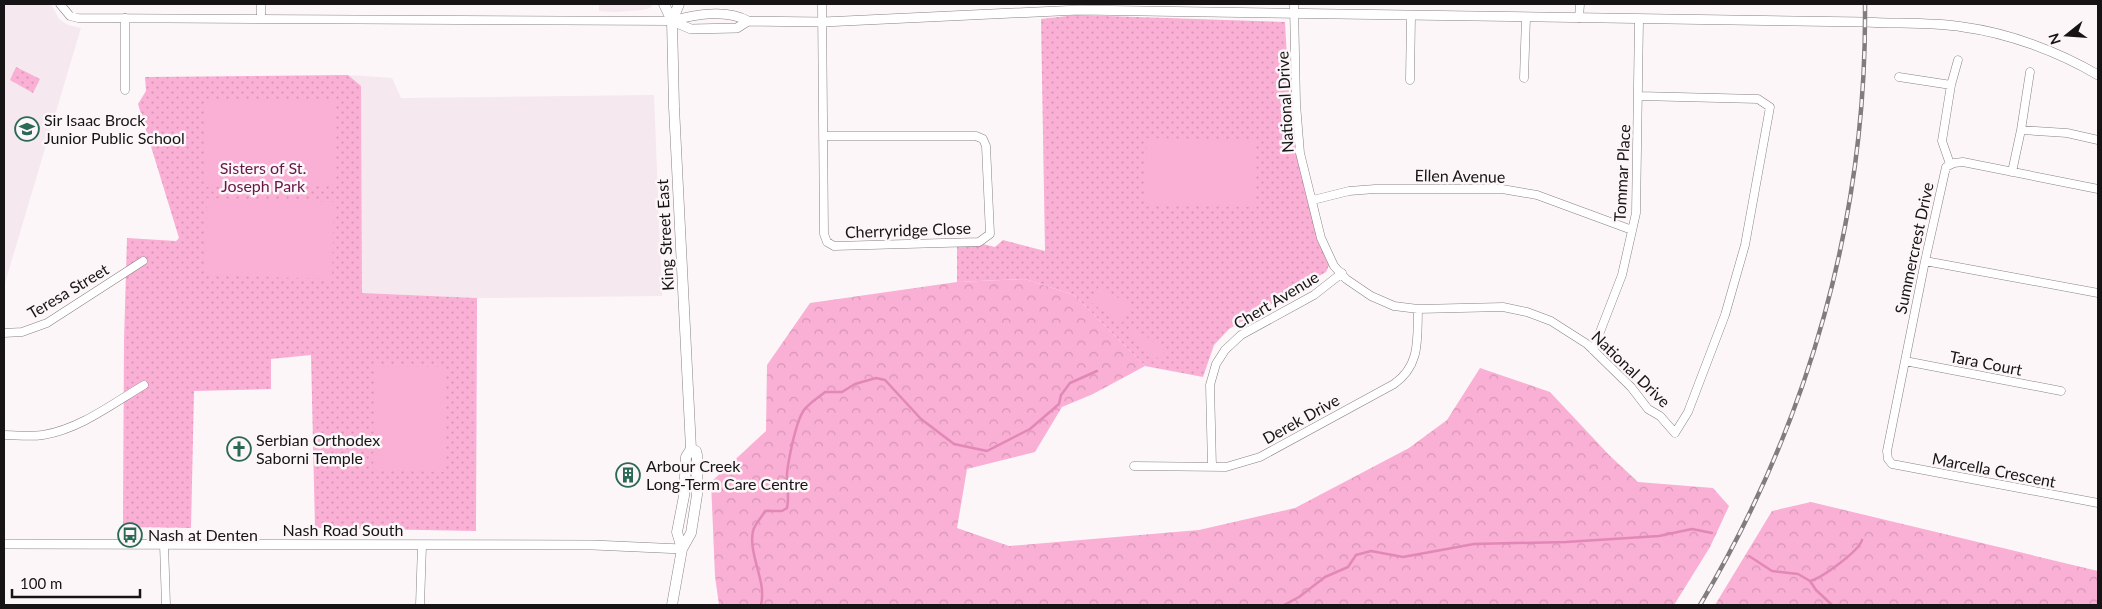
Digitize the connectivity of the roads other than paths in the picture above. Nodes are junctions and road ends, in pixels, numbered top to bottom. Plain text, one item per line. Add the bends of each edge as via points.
1 (60, 4) edge
2 (261, 4) edge
3 (664, 4) edge
4 (678, 4) edge
5 (822, 4) edge
6 (1294, 4) edge
7 (1580, 4) edge
8 (1066, 7) edge
9 (1172, 7) edge
10 (1295, 15) junction
11 (1411, 16) junction
12 (1526, 17) junction
13 (125, 18) junction
14 (1579, 18) junction
15 (261, 19) junction
16 (1639, 20) junction
17 (672, 21) junction
18 (748, 21) junction
19 (823, 22) junction
20 (1958, 60) dead end
21 (2030, 72) dead end
22 (2098, 75) edge
23 (1899, 76) dead end
24 (1524, 78) dead end
25 (1410, 80) dead end
26 (1951, 85) junction
27 (126, 90) dead end
28 (1639, 96) junction
29 (2021, 130) junction
30 (823, 136) junction
31 (2098, 140) edge
32 (1950, 164) junction
33 (2012, 172) junction
34 (2098, 189) edge
35 (1313, 200) junction
36 (1632, 230) junction
37 (143, 261) dead end
38 (1925, 261) junction
39 (1342, 273) junction
40 (2098, 293) edge
41 (1418, 309) junction
42 (4, 333) edge
43 (1593, 350) junction
44 (1905, 361) junction
45 (144, 385) dead end
46 (2061, 391) dead end
47 (4, 435) edge
48 (1888, 459) joint
49 (1134, 466) dead end
50 (1212, 467) junction
51 (2098, 503) edge
52 (4, 544) edge
53 (164, 544) junction
54 (422, 545) junction
55 (682, 549) junction
56 (166, 605) edge
57 (420, 605) edge
58 (672, 605) edge

1 - 13 street via 70,16 78,18
2 - 15 street
3 - 17 main road, King Street East
4 - 17 main road, King Street East
5 - 19 street, Cherryridge Close
6 - 10 street, National Drive
7 - 14 street
8 - 9 street
8 - 19 street
9 - 10 street
10 - 11 street
10 - 35 street, National Drive via 1298,134
11 - 12 street
11 - 25 street
12 - 14 street
12 - 24 street
13 - 15 street
13 - 27 street
14 - 16 street
15 - 17 street
16 - 22 street via 1854,22 1963,27 2034,44 2069,58
16 - 28 street, Tommar Place
17 - 18 street via 699,15 738,15
17 - 18 street via 691,29 737,28
17 - 55 main road, King Street East via 691,448 697,455 698,495 691,533
18 - 19 street
19 - 30 street, Cherryridge Close
20 - 26 street
21 - 29 street
23 - 26 street
26 - 32 street via 1942,141
28 - 36 street, Tommar Place via 1637,203
28 - 43 street, National Drive via 1758,99 1770,107 1745,245 1725,314 1688,412 1675,433
29 - 31 street via 2067,133
29 - 33 street
30 - 30 street, Cherryridge Close via 824,234 827,242 834,246 979,242 990,234 986,146 983,140 976,136
32 - 33 street, Summercrest Drive via 1960,162
32 - 38 street, Summercrest Drive via 1944,171
33 - 34 street, Summercrest Drive
35 - 36 street, Ellen Avenue via 1336,193 1375,189 1502,189 1537,195
35 - 39 street, National Drive via 1326,249 1334,266
36 - 43 street, Tommar Place via 1622,275
37 - 42 street, Teresa Street via 47,323 22,332
38 - 40 street
38 - 44 street, Summercrest Drive
39 - 41 street, National Drive via 1351,283 1379,300
39 - 50 street, Chert Avenue via 1314,295 1242,335 1225,350 1216,364 1210,386
41 - 43 street, National Drive via 1483,306 1527,312 1559,325
41 - 50 street, Derek Drive via 1418,350 1402,379 1260,457 1226,467
44 - 46 street, Tara Court
44 - 48 street, Summercrest Drive
45 - 47 street via 64,430 42,435
48 - 51 street, Marcella Crescent via 1892,464
49 - 50 street, Derek Drive
52 - 53 street, Nash Road South
53 - 54 street, Nash Road South
53 - 56 street
54 - 55 street, Nash Road South via 593,545
54 - 57 street
55 - 58 main road, King Street East

